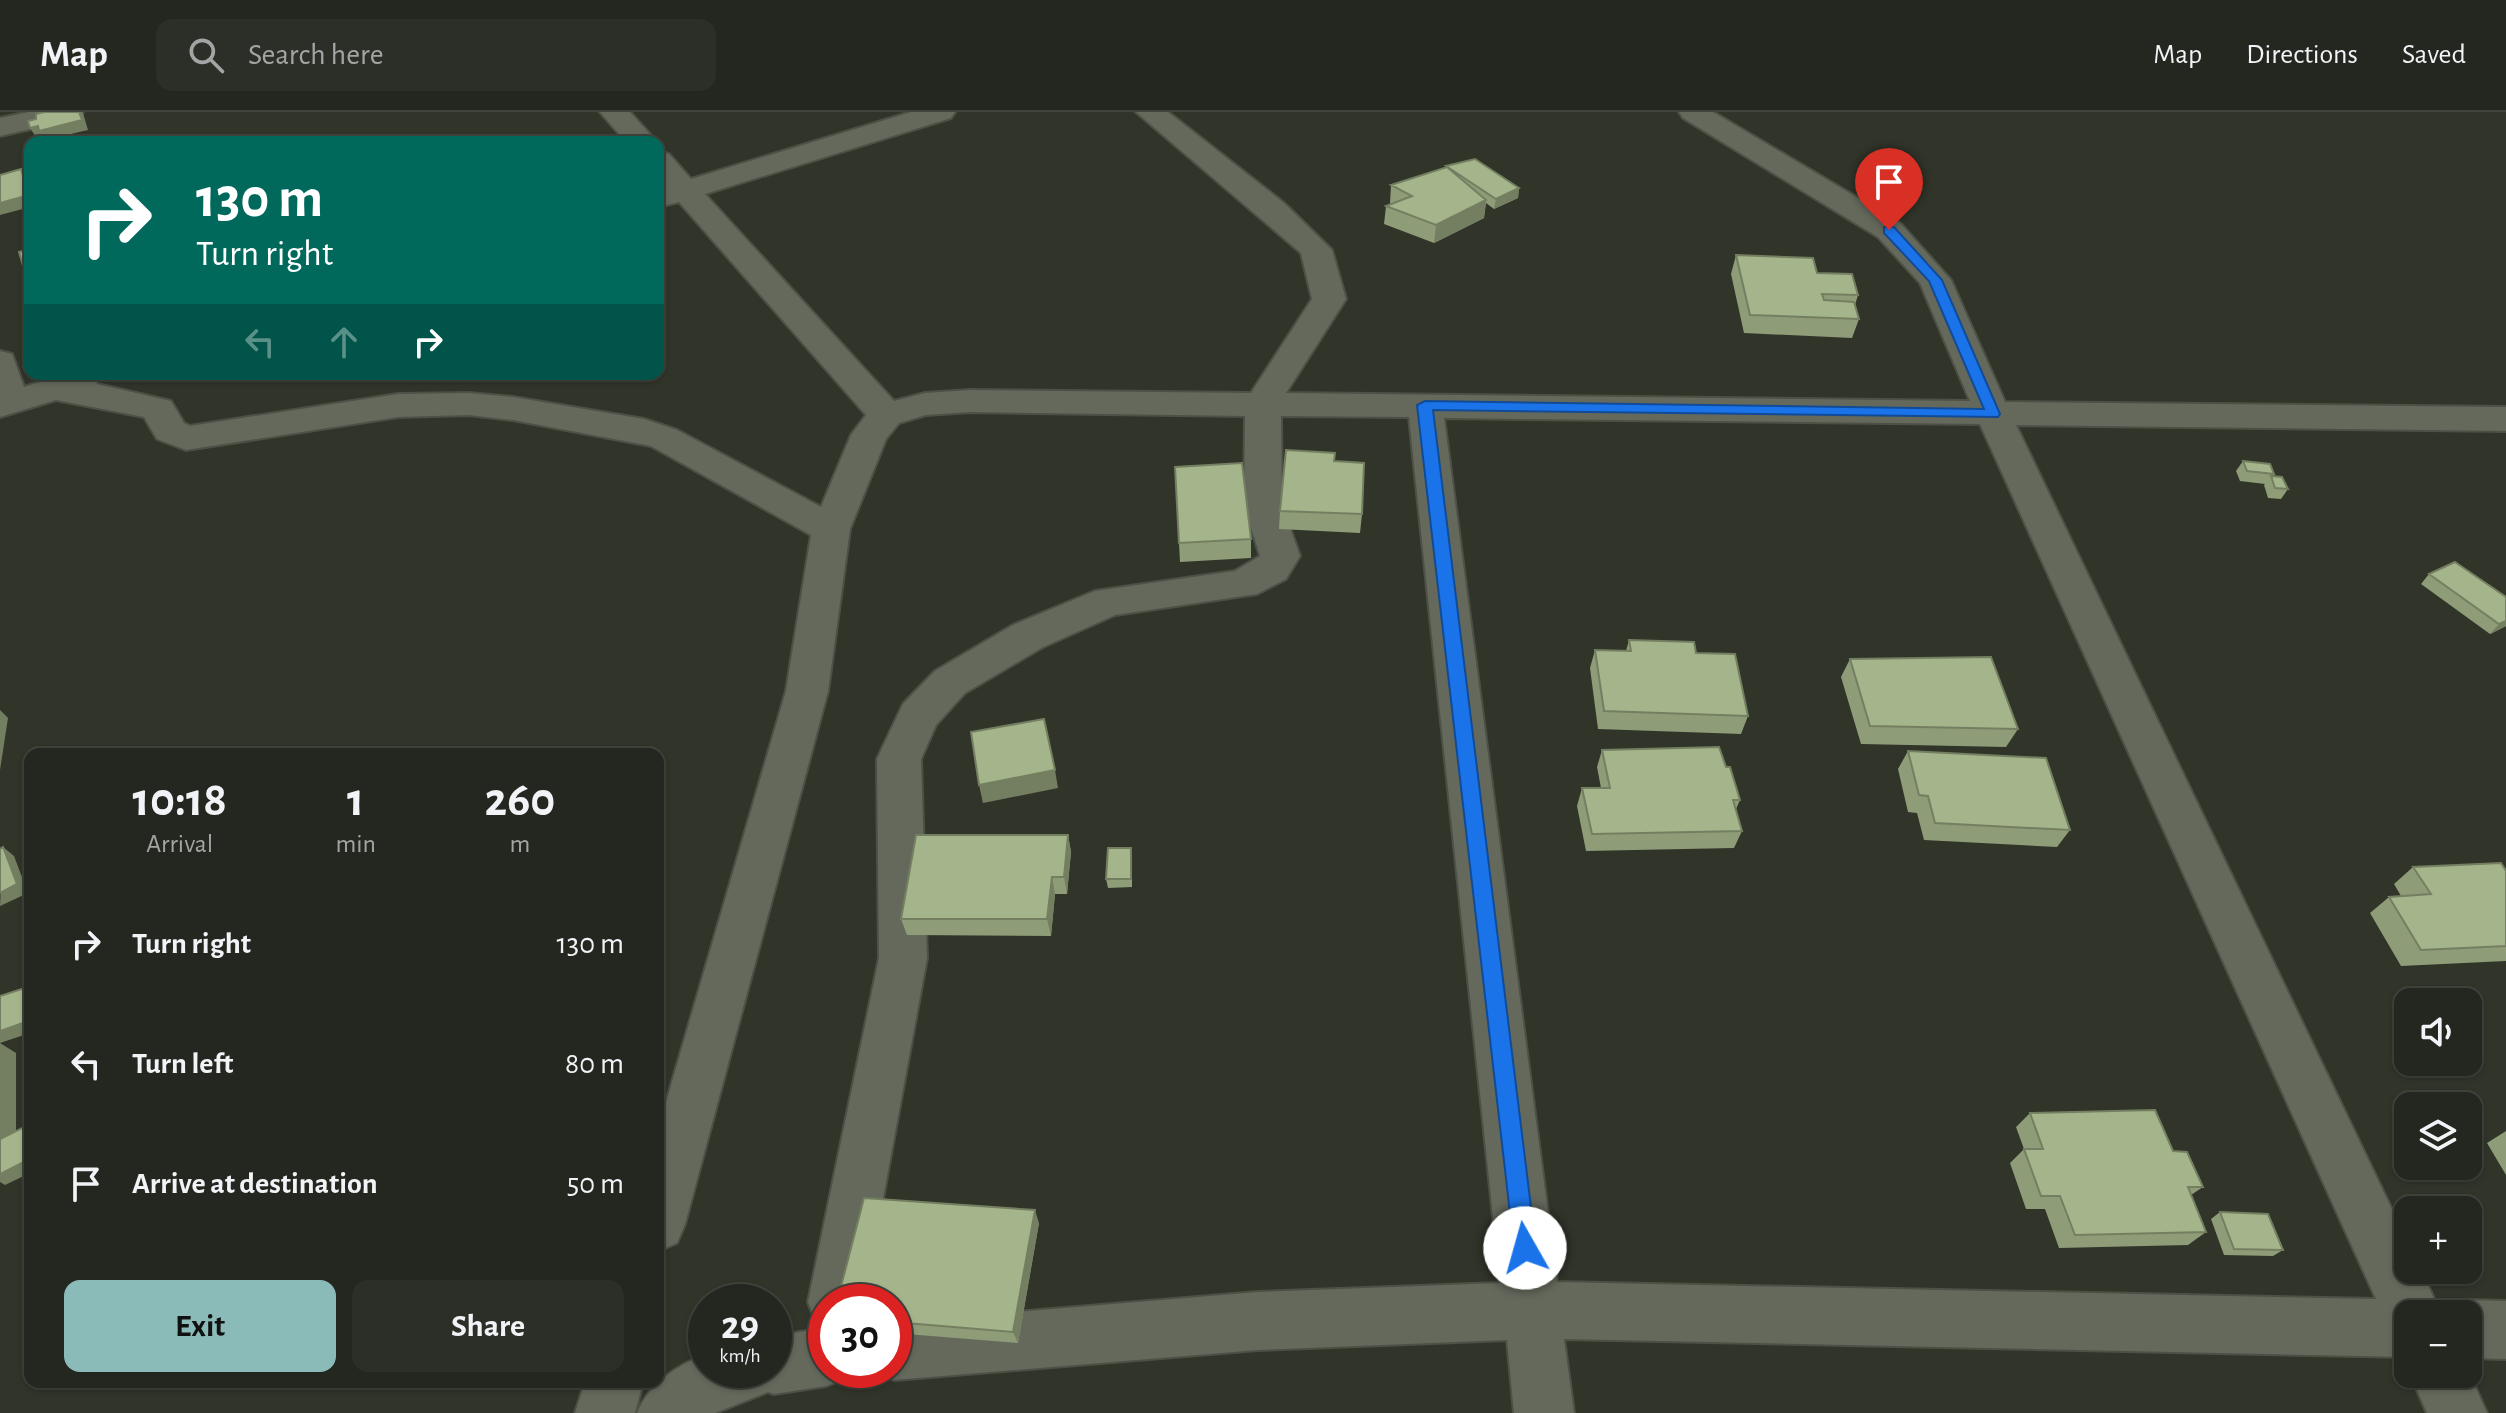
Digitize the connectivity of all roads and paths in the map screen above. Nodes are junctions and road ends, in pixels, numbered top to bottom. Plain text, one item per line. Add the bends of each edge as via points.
1 (69, 112) edge
2 (614, 112) edge
3 (941, 112) edge
4 (1150, 112) edge
5 (1693, 112) edge
6 (0, 127) edge
7 (636, 136) edge
8 (664, 175) edge
9 (672, 194) edge
10 (0, 362) edge
11 (82, 380) edge
12 (53, 389) junction
13 (1263, 402) junction
14 (6, 404) edge
15 (1425, 405) junction
16 (1993, 414) junction
17 (886, 415) junction
18 (2506, 419) edge
19 (831, 529) junction
20 (664, 1203) edge
21 (840, 1284) edge
22 (2405, 1300) edge
23 (1533, 1310) junction
24 (2394, 1328) edge
25 (2482, 1329) edge
26 (2506, 1330) edge
27 (912, 1350) edge
28 (612, 1388) edge
29 (700, 1388) edge
30 (2445, 1388) edge
31 (605, 1413) edge
32 (667, 1413) edge
33 (1544, 1413) edge
34 (2457, 1413) edge

1 - 6 street
2 - 7 street
3 - 9 street
4 - 13 street via 1316,250 1329,299
5 - 16 street via 1889,230 1935,280
8 - 9 street
9 - 17 street
10 - 14 street
11 - 12 street
12 - 14 street
12 - 19 street via 158,409 170,431 186,438 430,403 472,404 644,431
13 - 15 street
13 - 17 street via 970,401 925,404
13 - 21 street via 1263,506 1280,556 1272,569 1243,584 1109,601 1028,636 950,682 918,716 899,759 903,958
15 - 16 street
15 - 23 street
16 - 18 street
16 - 22 street
17 - 19 street via 869,435
19 - 20 street via 807,691
23 - 24 street
23 - 27 street via 1258,1321
23 - 33 street
25 - 26 street
28 - 31 street
29 - 32 street
30 - 34 street

